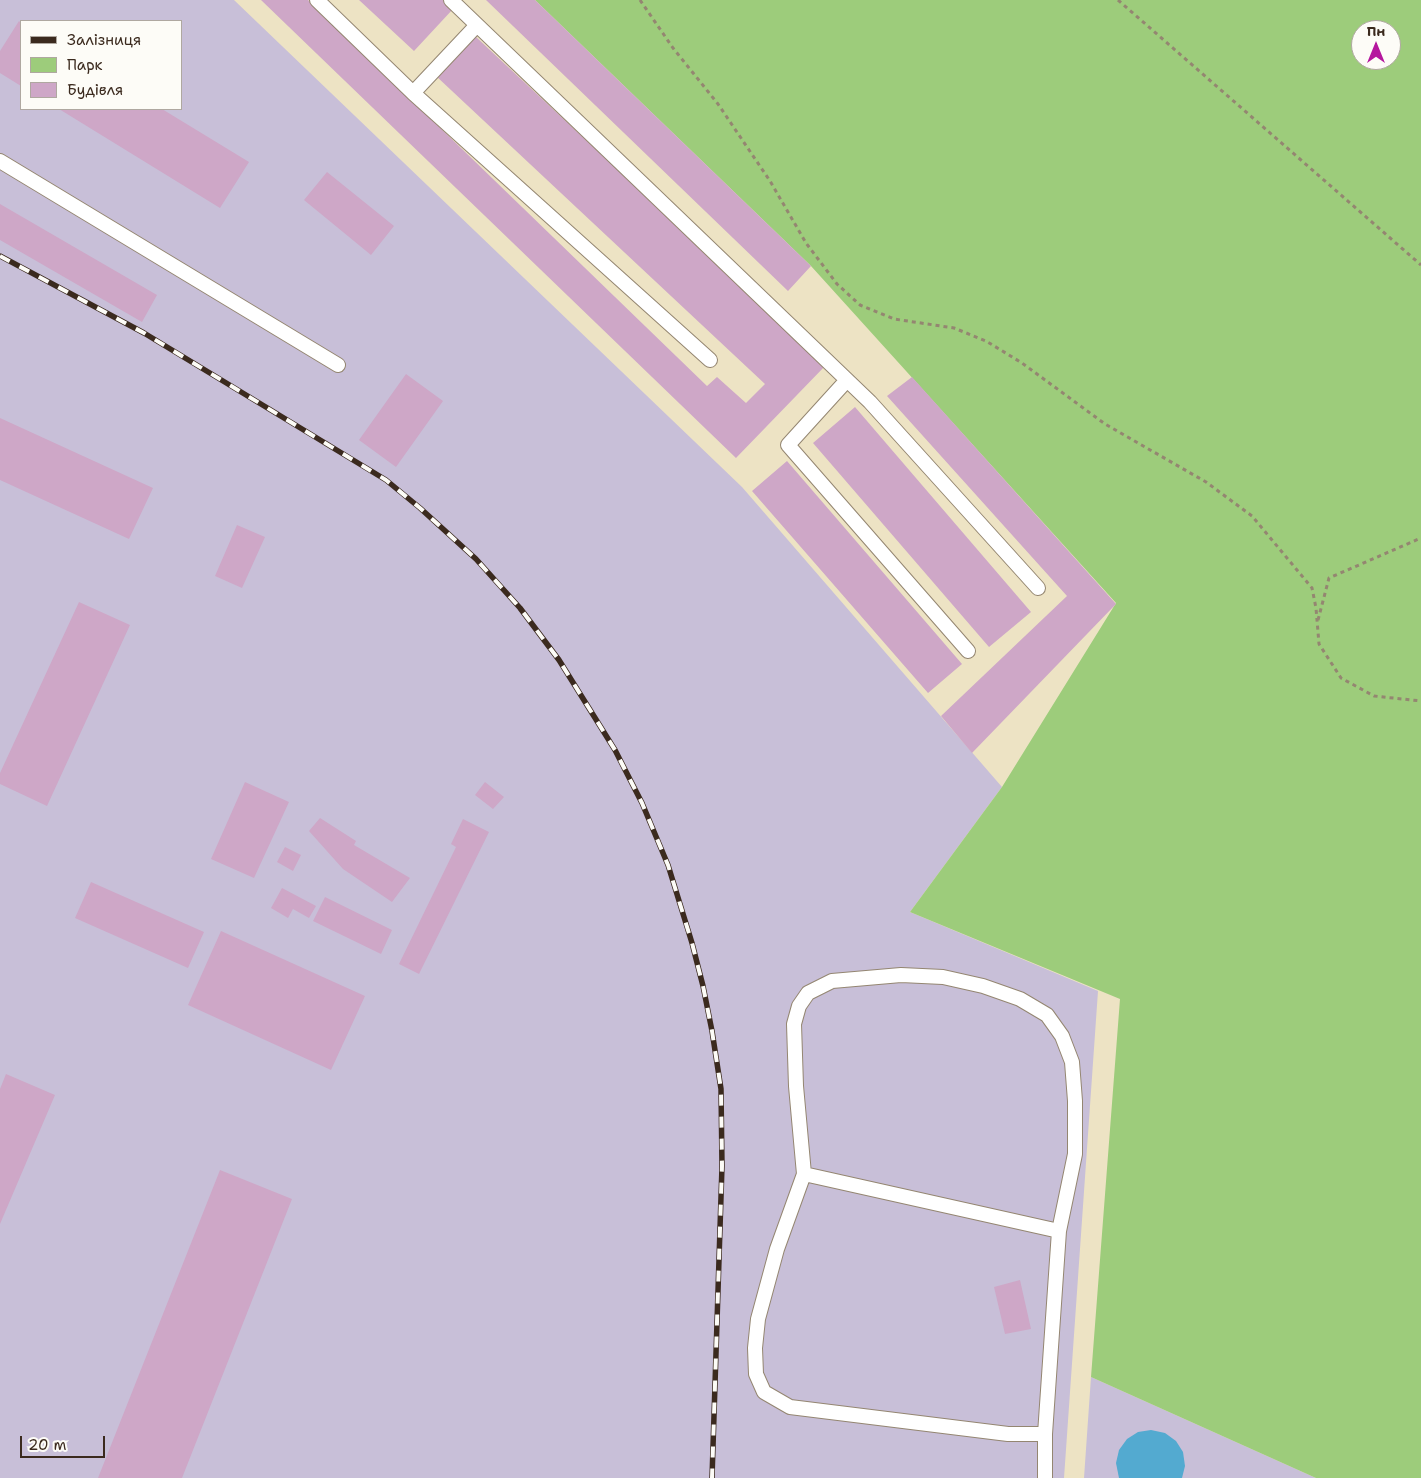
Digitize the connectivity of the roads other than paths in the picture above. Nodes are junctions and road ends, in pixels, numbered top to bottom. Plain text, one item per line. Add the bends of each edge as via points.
1 (317, 0) edge
2 (451, 0) edge
3 (477, 25) junction
4 (413, 93) junction
5 (0, 161) edge
6 (710, 360) dead end
7 (338, 365) dead end
8 (847, 380) junction
9 (1038, 588) dead end
10 (968, 651) dead end
11 (804, 1174) junction
12 (1059, 1231) junction
13 (1045, 1434) junction
14 (1045, 1478) edge

1 - 4 lane
2 - 3 lane
3 - 4 lane
3 - 8 lane
4 - 6 lane
5 - 7 lane
8 - 9 lane
8 - 10 lane via 788,444
11 - 12 lane
11 - 12 lane via 794,1024 799,1006 808,993 832,981 865,977 943,977 1020,999 1047,1015 1062,1036 1072,1062 1075,1154
11 - 13 lane via 777,1249 758,1319 754,1348 756,1374 764,1392 790,1406 1008,1434
12 - 13 lane
13 - 14 lane

